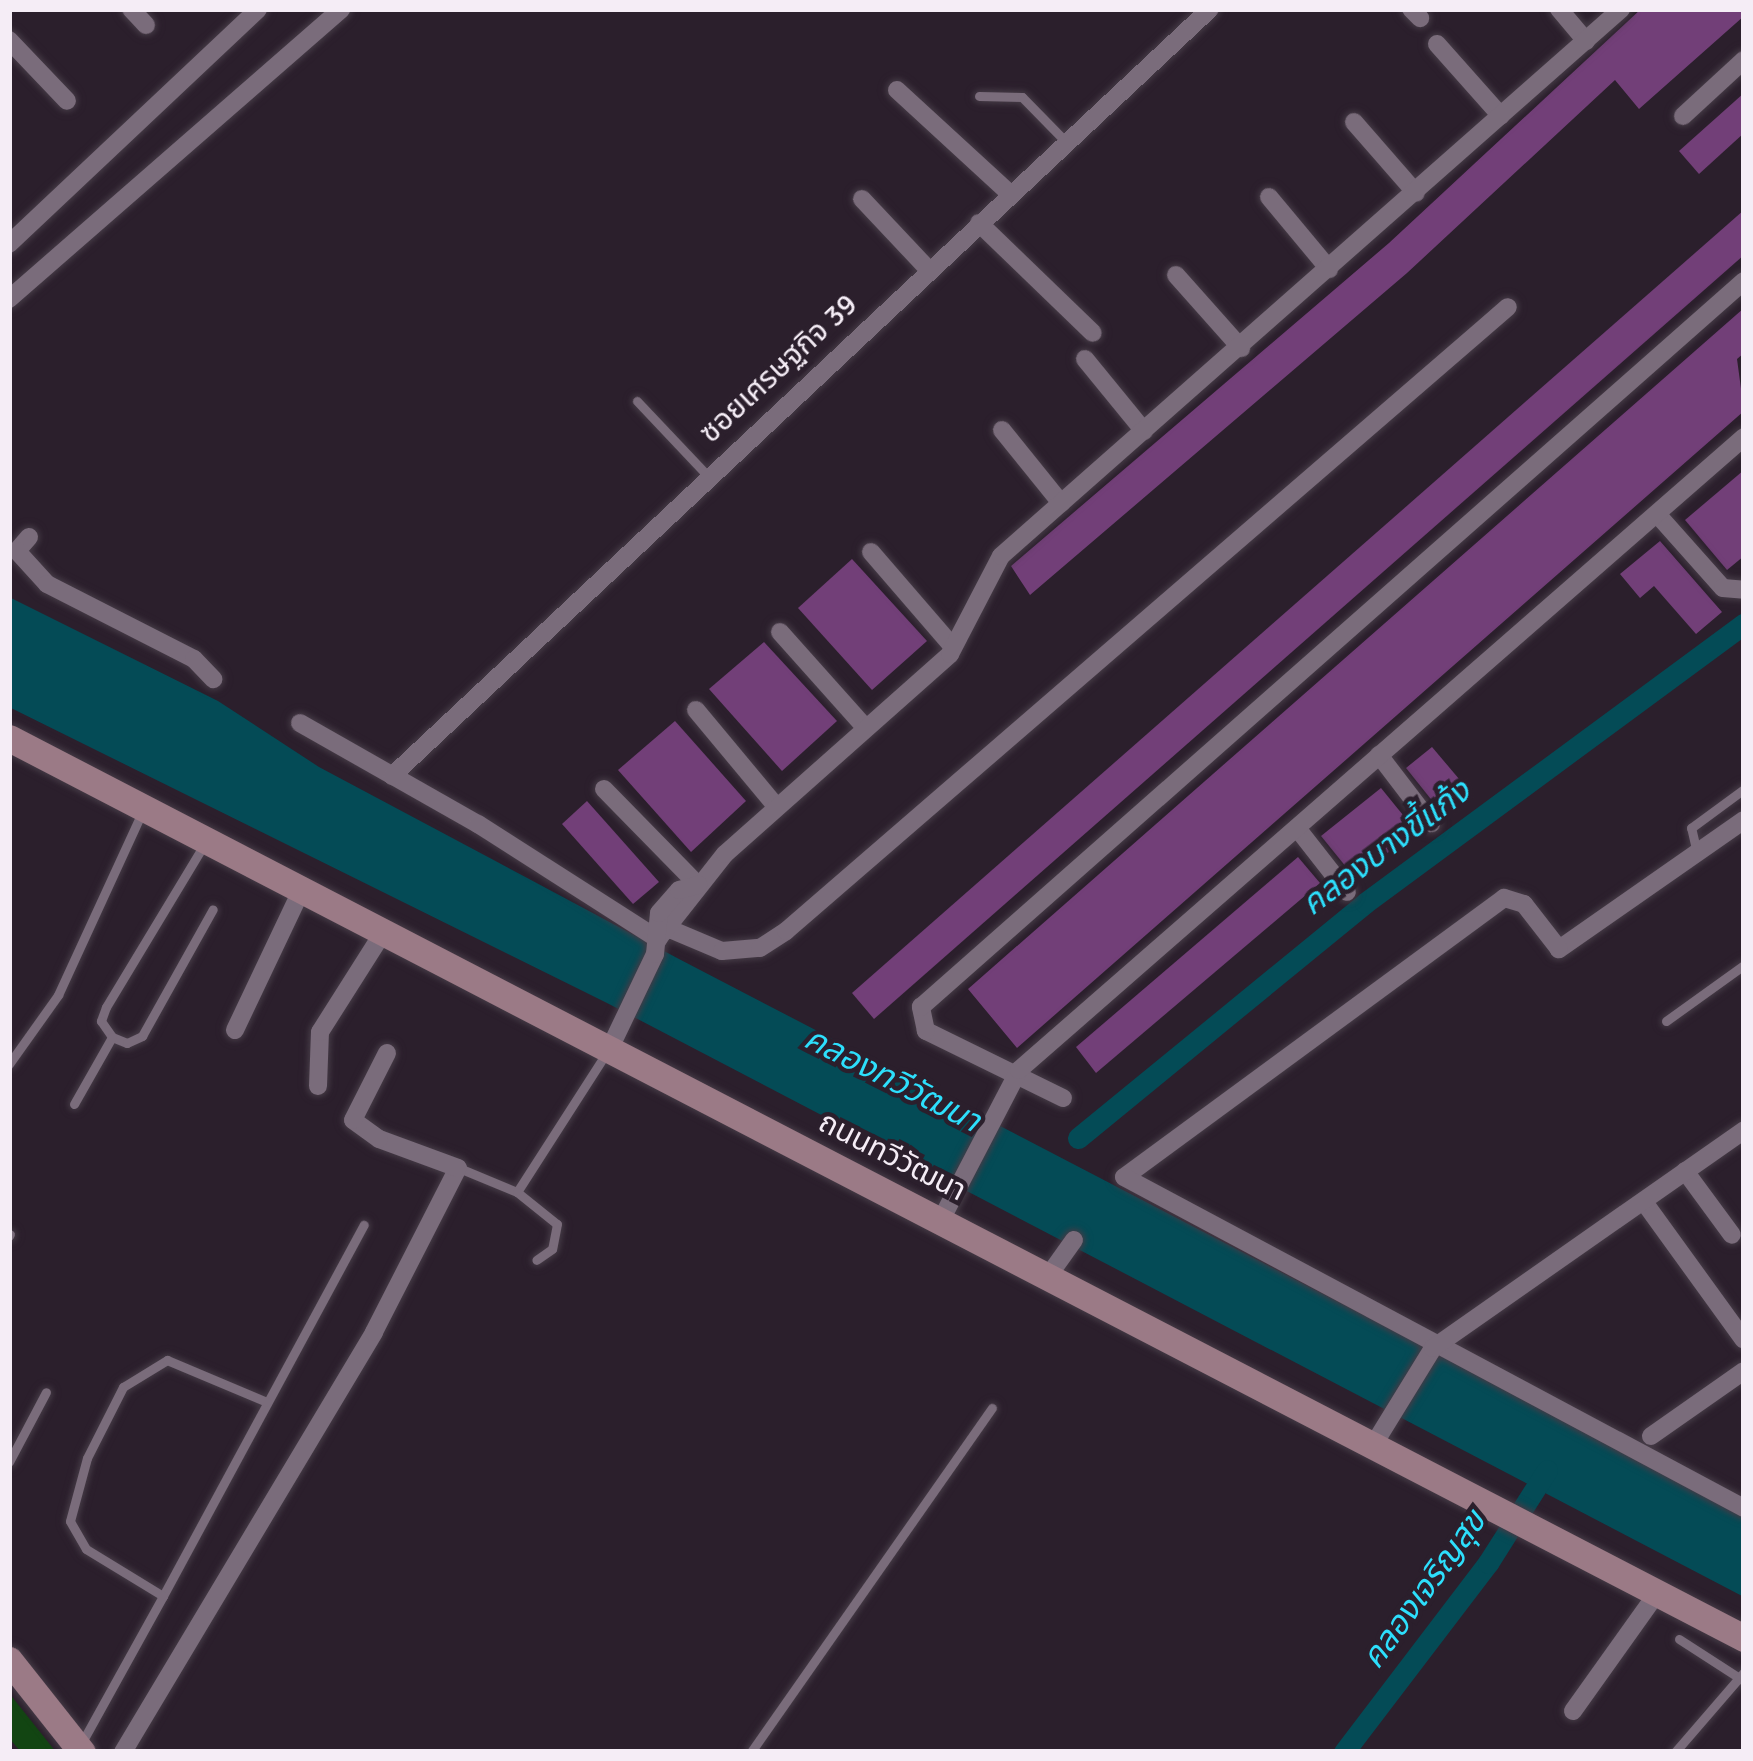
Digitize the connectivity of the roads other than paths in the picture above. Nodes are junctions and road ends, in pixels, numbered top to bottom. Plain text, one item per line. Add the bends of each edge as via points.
1 (131, 9) edge
2 (258, 9) edge
3 (341, 9) edge
4 (1210, 9) edge
5 (1559, 9) edge
6 (1621, 9) edge
7 (146, 25) dead end
8 (9, 40) edge
9 (1586, 41) junction
10 (1437, 44) dead end
11 (1744, 60) edge
12 (897, 90) dead end
13 (979, 96) dead end
14 (67, 100) dead end
15 (1501, 116) junction
16 (1683, 116) dead end
17 (1354, 122) dead end
18 (1066, 142) junction
19 (1010, 194) junction
20 (1416, 194) junction
21 (1269, 197) dead end
22 (862, 199) dead end
23 (979, 224) junction
24 (9, 244) edge
25 (1329, 269) junction
26 (929, 270) junction
27 (1176, 275) dead end
28 (1744, 281) edge
29 (9, 299) edge
30 (1508, 307) dead end
31 (1093, 333) dead end
32 (1241, 348) junction
33 (1085, 359) dead end
34 (637, 401) dead end
35 (1002, 430) dead end
36 (1144, 431) junction
37 (1744, 437) edge
38 (708, 476) junction
39 (1061, 503) junction
40 (1657, 514) junction
41 (28, 537) dead end
42 (871, 552) dead end
43 (1744, 590) edge
44 (780, 632) dead end
45 (953, 646) junction
46 (213, 680) dead end
47 (696, 710) dead end
48 (300, 723) dead end
49 (865, 727) junction
50 (9, 738) edge
51 (1379, 755) junction
52 (392, 776) junction
53 (604, 789) dead end
54 (1744, 789) edge
55 (145, 806) junction
56 (776, 806) junction
57 (1744, 820) edge
58 (1431, 823) dead end
59 (1297, 828) junction
60 (208, 839) junction
61 (1697, 853) junction
62 (698, 885) junction
63 (301, 891) junction
64 (1347, 892) dead end
65 (213, 909) dead end
66 (384, 931) junction
67 (662, 941) junction
68 (1744, 965) edge
69 (1666, 1021) dead end
70 (235, 1030) dead end
71 (112, 1037) junction
72 (610, 1048) junction
73 (387, 1053) dead end
74 (9, 1064) edge
75 (1019, 1070) junction
76 (318, 1086) dead end
77 (1063, 1098) dead end
78 (74, 1104) dead end
79 (1744, 1130) edge
80 (458, 1168) junction
81 (1685, 1171) junction
82 (517, 1192) junction
83 (1644, 1202) junction
84 (941, 1220) junction
85 (364, 1225) dead end
86 (1732, 1235) dead end
87 (1074, 1240) dead end
88 (536, 1260) dead end
89 (1049, 1275) junction
90 (1744, 1340) edge
91 (1434, 1347) junction
92 (1744, 1371) edge
93 (46, 1392) dead end
94 (268, 1402) junction
95 (992, 1408) dead end
96 (1651, 1436) dead end
97 (1374, 1444) junction
98 (9, 1462) edge
99 (1744, 1508) edge
100 (1658, 1592) junction
101 (164, 1595) junction
102 (1744, 1638) edge
103 (1679, 1639) dead end
104 (9, 1660) edge
105 (1742, 1677) edge
106 (1573, 1712) dead end
107 (80, 1750) edge
108 (123, 1752) edge
109 (752, 1752) edge
110 (1675, 1752) edge

1 - 7 street
2 - 24 street
3 - 29 street
4 - 18 street, ซอยเศรษฐกิจ 39
5 - 9 street
6 - 9 street
8 - 14 street
9 - 15 street
10 - 15 street
11 - 16 street
12 - 19 street
13 - 18 lane via 1022,98
15 - 20 street
17 - 20 street
18 - 19 street, ซอยเศรษฐกิจ 39
19 - 23 street, ซอยเศรษฐกิจ 39
20 - 25 street
21 - 25 street
22 - 26 street
23 - 26 street, ซอยเศรษฐกิจ 39
23 - 31 street
25 - 32 street
26 - 38 street, ซอยเศรษฐกิจ 39
27 - 32 street
28 - 75 street via 921,1007 926,1031
30 - 67 street via 787,931 760,948
32 - 36 street
33 - 36 street
34 - 38 lane
35 - 39 street
36 - 39 street
37 - 40 street
38 - 52 street, ซอยเศรษฐกิจ 39
39 - 45 street via 989,570
40 - 43 street via 1723,588
40 - 51 street
41 - 46 street via 17,551 47,584 180,650
42 - 45 street
44 - 49 street
45 - 49 street
47 - 56 street
48 - 52 street
49 - 56 street
50 - 55 main road, ถนนทวีวัฒนา
51 - 58 street
51 - 59 street
52 - 67 street
53 - 62 street
54 - 61 lane via 1690,828
55 - 60 main road, ถนนทวีวัฒนา
55 - 74 lane via 58,994
56 - 62 street
57 - 61 street
59 - 64 street
59 - 75 street
60 - 63 main road, ถนนทวีวัฒนา
60 - 71 lane via 106,1007 101,1021
61 - 91 street via 1567,946 1552,947 1524,904 1504,898 1124,1177
62 - 67 street
63 - 66 main road, ถนนทวีวัฒนา
63 - 70 street
65 - 71 lane via 142,1036 127,1043
66 - 72 main road, ถนนทวีวัฒนา
66 - 76 street via 320,1032
67 - 72 street
68 - 69 lane
71 - 78 lane
72 - 82 lane
72 - 84 main road, ถนนทวีวัฒนา
73 - 80 street via 353,1120 379,1139
75 - 77 street
75 - 84 street
79 - 81 street
80 - 82 lane
80 - 108 street via 374,1332
81 - 83 street
81 - 86 street
82 - 88 lane via 556,1224 552,1250
83 - 90 street
83 - 91 street
84 - 89 main road, ถนนทวีวัฒนา
85 - 94 lane
87 - 89 street
89 - 97 main road, ถนนทวีวัฒนา
91 - 97 street
91 - 99 street
92 - 96 street
93 - 98 lane
94 - 101 lane
94 - 101 lane via 167,1360 124,1387 87,1459 70,1521 86,1549
95 - 109 lane
97 - 100 main road, ถนนทวีวัฒนา
100 - 102 main road, ถนนทวีวัฒนา
100 - 106 street
101 - 107 lane
103 - 105 lane
104 - 107 main road
105 - 110 lane

